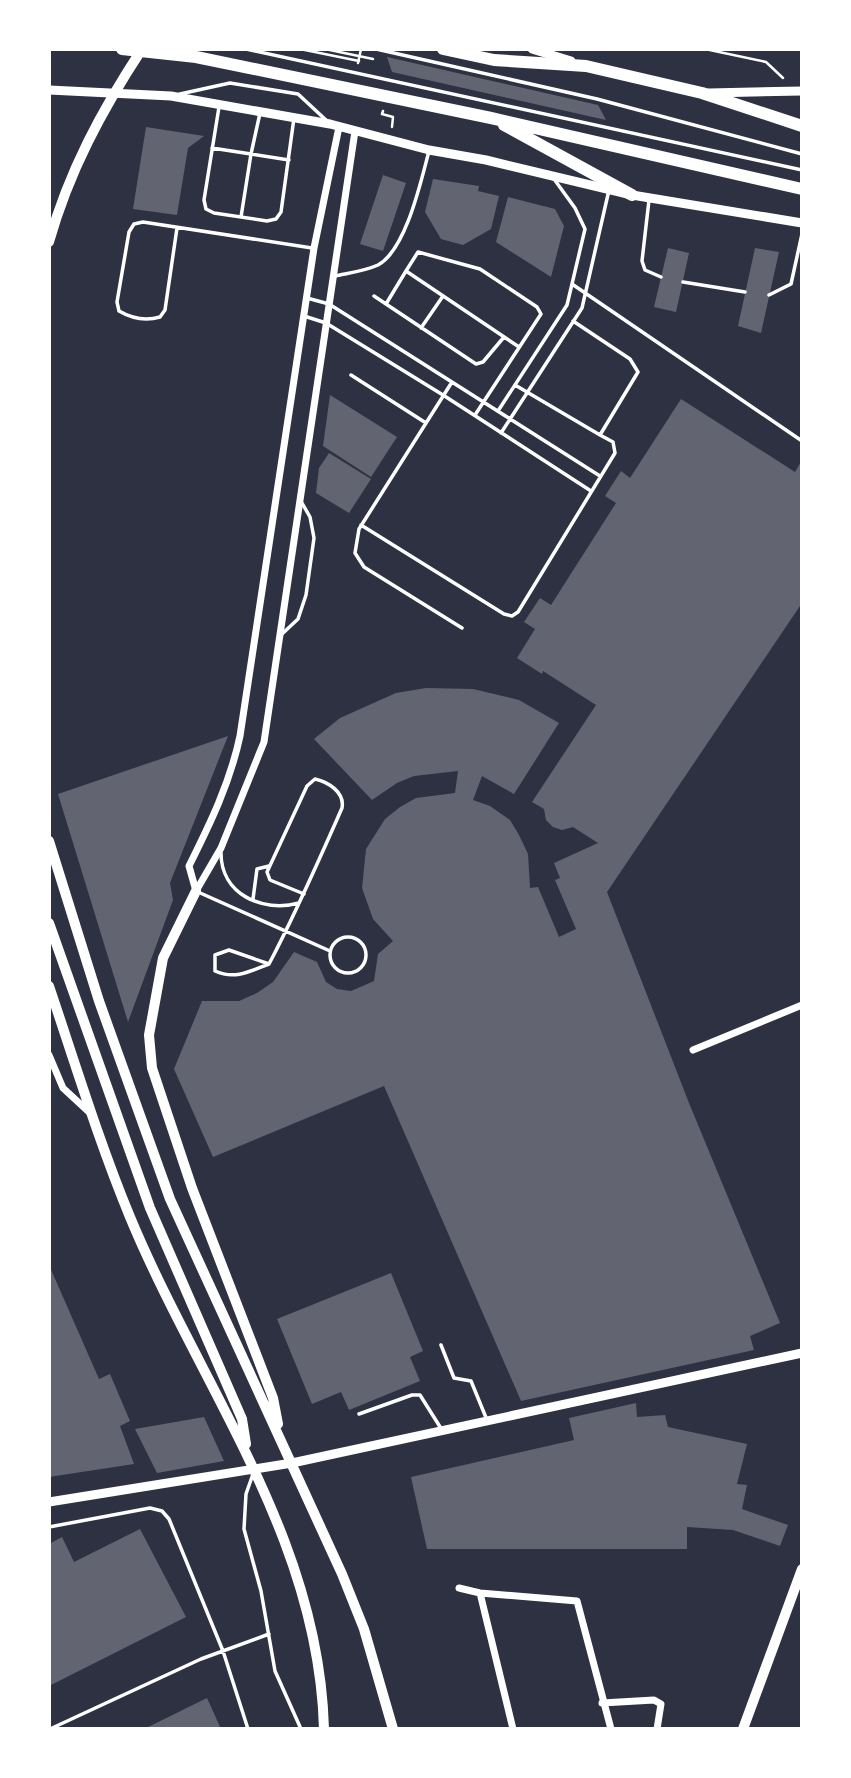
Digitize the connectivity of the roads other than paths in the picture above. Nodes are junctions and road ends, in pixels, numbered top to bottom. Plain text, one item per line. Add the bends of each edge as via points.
1 (122, 49) edge
2 (142, 49) edge
3 (246, 49) edge
4 (376, 49) edge
5 (443, 49) edge
6 (533, 49) edge
7 (586, 66) junction
8 (49, 90) edge
9 (798, 91) edge
10 (702, 93) junction
11 (171, 96) junction
12 (219, 104) junction
13 (260, 112) junction
14 (294, 118) junction
15 (491, 118) junction
16 (334, 125) junction
17 (802, 126) edge
18 (355, 131) junction
19 (212, 148) junction
20 (429, 150) junction
21 (251, 154) junction
22 (802, 154) edge
23 (289, 160) junction
24 (802, 170) edge
25 (553, 177) junction
26 (802, 189) edge
27 (609, 190) junction
28 (632, 195) junction
29 (649, 198) junction
30 (241, 217) junction
31 (802, 223) edge
32 (177, 228) junction
33 (802, 234) edge
34 (49, 242) edge
35 (314, 248) junction
36 (406, 271) junction
37 (333, 276) junction
38 (661, 277) dead end
39 (682, 282) dead end
40 (572, 284) junction
41 (745, 292) dead end
42 (586, 294) junction
43 (769, 295) dead end
44 (374, 296) dead end
45 (443, 296) junction
46 (307, 298) junction
47 (329, 304) junction
48 (386, 304) junction
49 (304, 316) junction
50 (573, 321) junction
51 (326, 323) junction
52 (421, 328) junction
53 (504, 337) junction
54 (519, 347) junction
55 (351, 374) dead end
56 (452, 382) junction
57 (515, 385) junction
58 (528, 392) junction
59 (443, 395) junction
60 (483, 401) junction
61 (498, 411) junction
62 (474, 415) junction
63 (510, 419) junction
64 (426, 423) junction
65 (501, 433) junction
66 (600, 435) junction
67 (802, 441) edge
68 (600, 476) junction
69 (591, 491) junction
70 (301, 500) junction
71 (361, 525) junction
72 (462, 628) dead end
73 (278, 638) junction
74 (49, 841) edge
75 (221, 848) junction
76 (270, 866) junction
77 (196, 891) junction
78 (304, 894) junction
79 (253, 900) junction
80 (299, 903) junction
81 (49, 923) edge
82 (286, 931) junction
83 (330, 951) junction
84 (270, 964) junction
85 (49, 986) edge
86 (802, 1005) edge
87 (693, 1050) dead end
88 (49, 1055) edge
89 (96, 1119) junction
90 (441, 1345) dead end
91 (802, 1353) edge
92 (359, 1414) dead end
93 (488, 1422) junction
94 (443, 1432) junction
95 (280, 1437) junction
96 (247, 1450) junction
97 (292, 1462) junction
98 (256, 1469) junction
99 (49, 1502) edge
100 (49, 1527) edge
101 (802, 1569) edge
102 (459, 1588) dead end
103 (480, 1593) junction
104 (269, 1634) junction
105 (223, 1651) junction
106 (602, 1703) junction
107 (50, 1729) edge
108 (248, 1729) edge
109 (301, 1729) edge
110 (324, 1729) edge
111 (393, 1729) edge
112 (513, 1729) edge
113 (611, 1729) edge
114 (657, 1729) edge
115 (743, 1729) edge

1 - 15 highway via 196,57
2 - 34 main road via 107,102 78,159
3 - 24 lane
4 - 22 lane via 597,99
5 - 7 highway via 494,60
6 - 7 street
7 - 10 highway
8 - 11 street
9 - 10 street
10 - 17 highway
11 - 12 street
11 - 16 lane via 230,83 298,94
12 - 13 street
12 - 19 lane
13 - 14 street
13 - 21 lane
14 - 16 street
14 - 23 lane
15 - 26 highway
15 - 28 highway
16 - 18 street
16 - 35 street
18 - 20 street
18 - 37 street
19 - 21 lane
19 - 30 lane via 206,209
20 - 25 street
20 - 37 lane via 391,254 379,264
21 - 23 lane
21 - 30 lane
23 - 30 lane via 276,219
25 - 27 street
25 - 40 lane via 585,229
27 - 28 street
27 - 42 lane
28 - 29 street
29 - 31 street
29 - 38 lane via 642,261 645,270
32 - 32 lane via 134,224 117,302 119,311 151,320 160,317
32 - 35 lane
33 - 43 lane via 792,284
35 - 46 street
36 - 45 lane
36 - 48 lane
36 - 54 lane via 418,252 424,252 480,269 537,307 538,321
37 - 47 street
39 - 41 lane
40 - 42 lane
40 - 57 lane via 567,305
42 - 50 lane
42 - 67 lane
44 - 48 lane
45 - 52 lane
45 - 53 lane
46 - 47 lane
46 - 49 street
47 - 51 street
47 - 56 lane
48 - 52 lane
49 - 51 lane
49 - 77 street via 240,736 226,787 189,866
50 - 58 lane
50 - 66 lane via 637,367
51 - 59 lane
51 - 70 street
52 - 53 lane via 476,364
53 - 54 lane
54 - 60 lane
55 - 64 lane
56 - 59 lane
56 - 60 lane
57 - 58 lane
57 - 61 lane
58 - 63 lane
58 - 66 lane
59 - 62 lane
59 - 64 lane
60 - 61 lane
60 - 62 lane
61 - 63 lane
62 - 65 lane
63 - 65 lane
63 - 68 lane
64 - 71 lane
65 - 69 lane
66 - 68 lane via 616,447
68 - 69 lane
69 - 71 lane via 512,616
70 - 73 street
70 - 73 lane via 314,538 306,595 298,619
71 - 72 lane via 355,553 365,567
73 - 75 street via 260,759
74 - 95 main road via 170,1199
75 - 77 street
75 - 79 lane via 221,867 227,880 234,890
76 - 78 lane via 267,877
76 - 78 lane via 307,786 315,779 325,782 344,800
76 - 79 lane via 254,874
77 - 82 lane
77 - 95 main road via 163,958 149,1035 152,1068 192,1188 274,1398
78 - 80 lane
79 - 80 lane via 283,907
80 - 82 lane
81 - 96 main road via 150,1208 242,1419
82 - 83 lane
82 - 84 lane
83 - 83 lane via 343,937 353,937 366,950 366,959 354,973 344,973 336,969
84 - 84 lane via 243,975 225,975 215,971 213,964 215,955 229,950
85 - 89 main road
86 - 87 street
88 - 89 street via 63,1088
89 - 96 main road via 130,1217
90 - 93 lane via 454,1378 471,1381
91 - 93 street
92 - 94 lane via 420,1395
93 - 94 street
94 - 97 street
95 - 97 main road
96 - 98 main road
97 - 98 street
97 - 111 main road via 364,1629
98 - 99 street
98 - 104 lane via 246,1494 244,1518
98 - 110 main road via 304,1594 317,1642
100 - 105 lane via 150,1508 162,1511 169,1518
101 - 115 main road
102 - 103 street
103 - 106 street via 577,1601
103 - 112 street
104 - 105 lane
104 - 109 lane via 275,1671
105 - 107 lane
105 - 108 lane
106 - 113 street
106 - 114 street via 654,1700 661,1704

